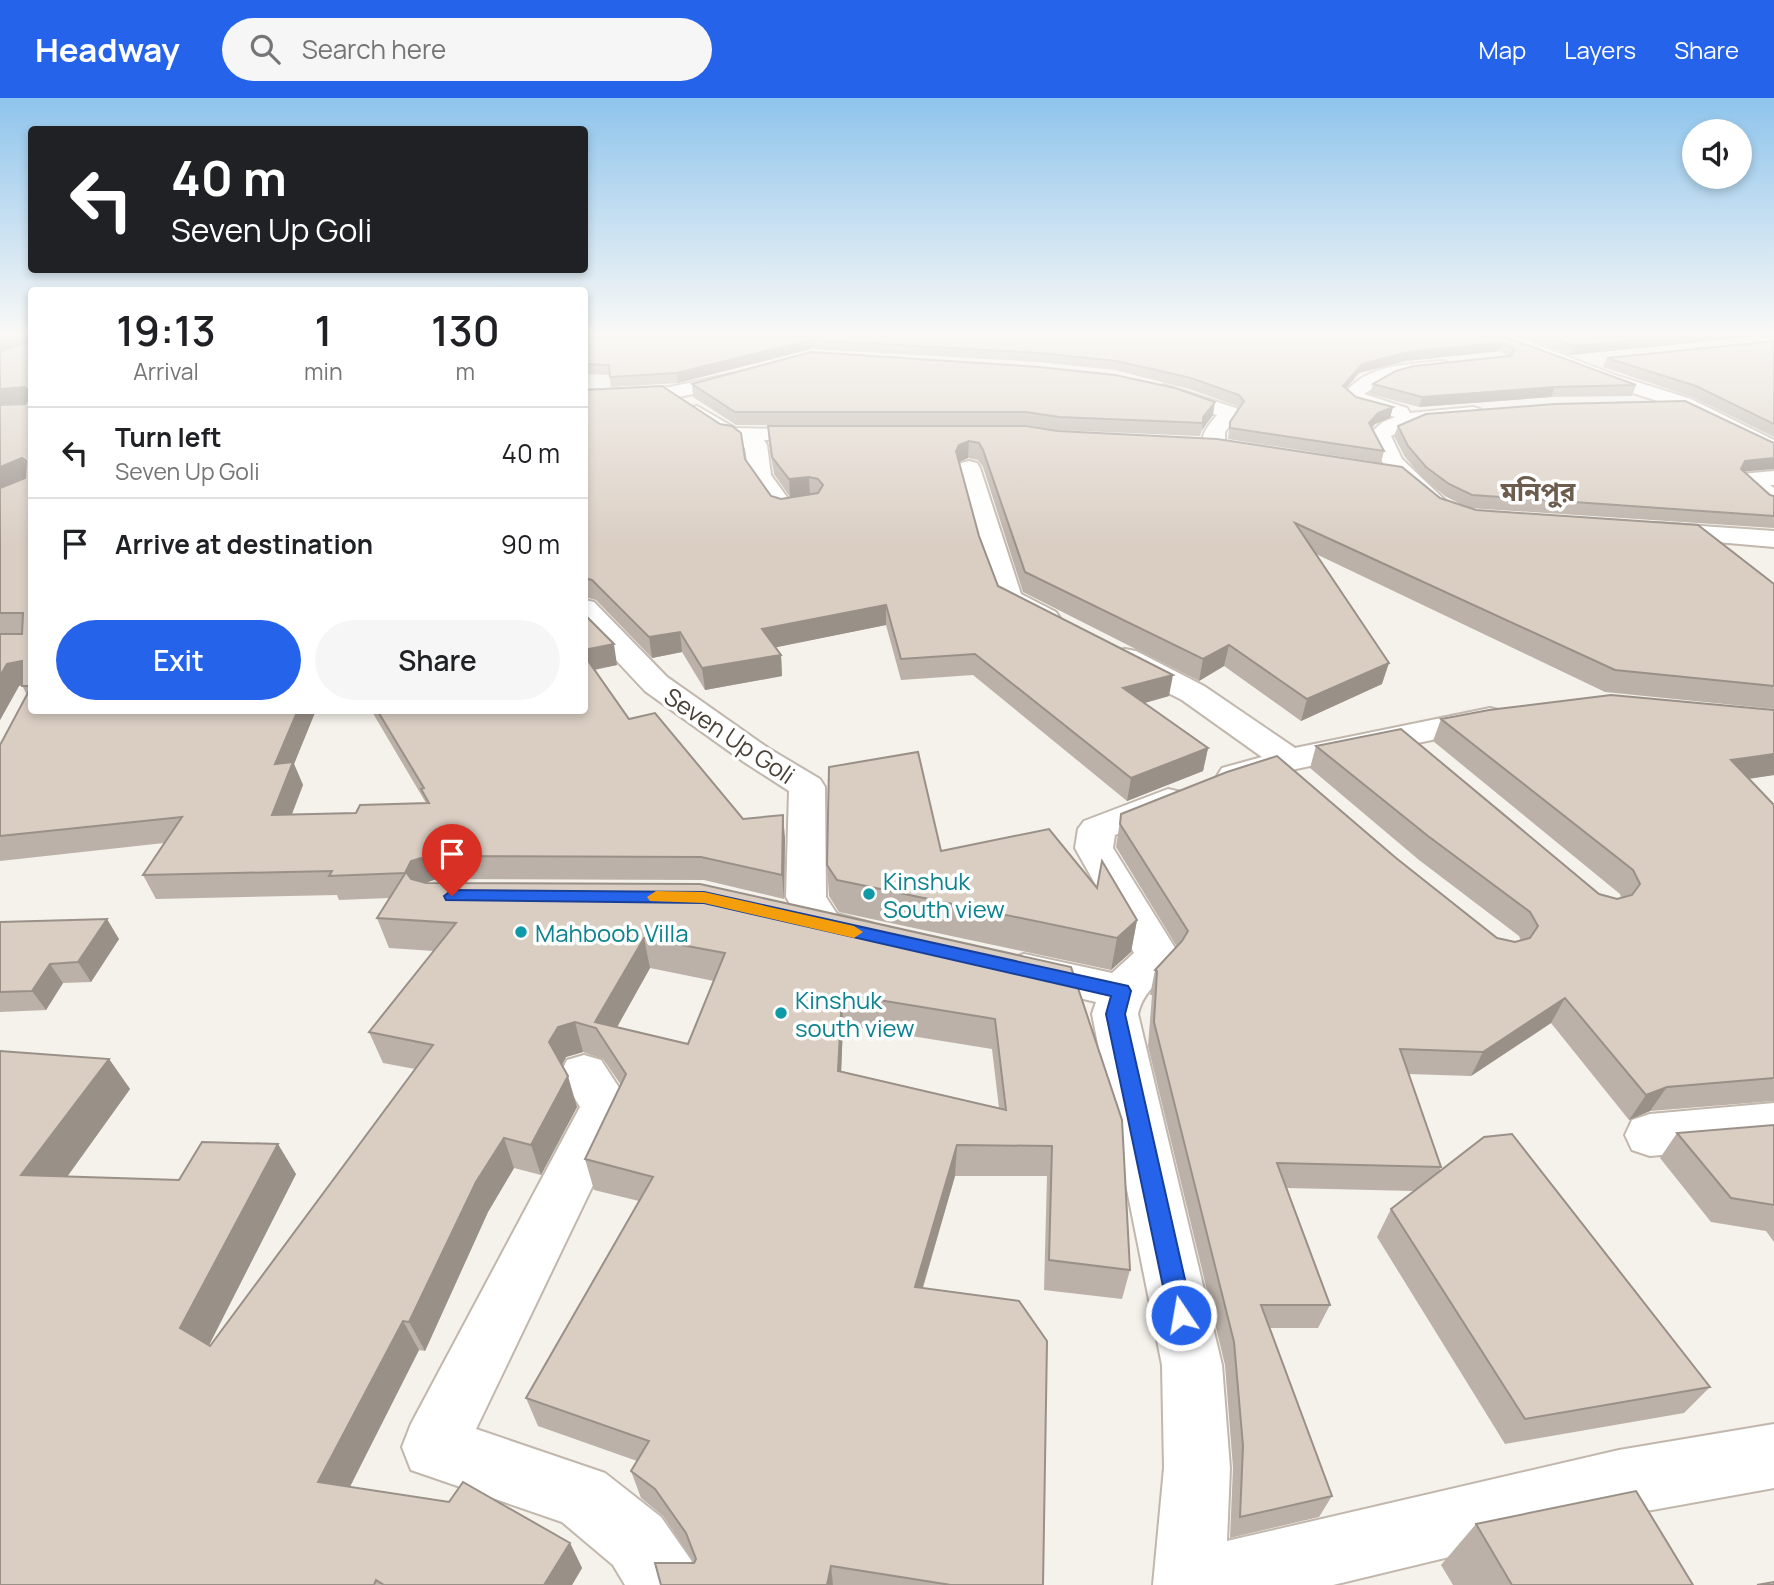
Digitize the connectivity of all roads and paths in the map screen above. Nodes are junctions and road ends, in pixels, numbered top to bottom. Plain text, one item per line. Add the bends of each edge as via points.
1 (688, 405) edge
2 (1207, 405) edge
3 (1377, 405) edge
4 (1689, 405) edge
5 (1490, 412) edge
6 (1419, 416) junction
7 (739, 434) junction
8 (834, 434) edge
9 (1189, 445) edge
10 (1213, 446) junction
11 (1774, 448) edge
12 (1237, 450) edge
13 (969, 468) edge
14 (1371, 470) edge
15 (1407, 476) junction
16 (1774, 478) edge
17 (1774, 500) edge
18 (810, 504) edge
19 (1457, 516) edge
20 (1636, 530) edge
21 (1774, 539) edge
22 (588, 612) edge
23 (1520, 714) edge
24 (1401, 736) junction
25 (1433, 763) edge
26 (1293, 771) junction
27 (770, 913) edge
28 (823, 925) junction
29 (887, 940) edge
30 (989, 963) edge
31 (1121, 991) junction
32 (584, 1074) dead end
33 (1774, 1124) edge
34 (1650, 1135) dead end
35 (1774, 1456) edge
36 (1619, 1483) junction
37 (1651, 1540) edge
38 (1189, 1584) edge
39 (666, 1585) edge

1 - 7 street via 730,434
2 - 10 street via 1229,412 1214,432
3 - 6 street
4 - 11 street
5 - 6 street
6 - 15 street via 1380,434 1388,454
7 - 8 street
7 - 18 street via 756,445 760,475 783,508
9 - 10 street
10 - 12 street
13 - 26 street via 1009,599 1193,693
14 - 15 street
15 - 19 street via 1440,507
16 - 17 street via 1749,479
20 - 21 street
22 - 28 street, Seven Up Goli via 656,684 807,787 806,897
23 - 24 street
24 - 25 street
24 - 26 street
26 - 31 street via 1208,784 1097,829 1094,848 1158,956
27 - 28 street
28 - 29 street
30 - 31 street
31 - 38 street via 1115,1014 1192,1365 1197,1468
32 - 39 street via 606,1106 434,1447 582,1496 637,1541
33 - 34 street
35 - 36 street
36 - 37 street
36 - 38 street

